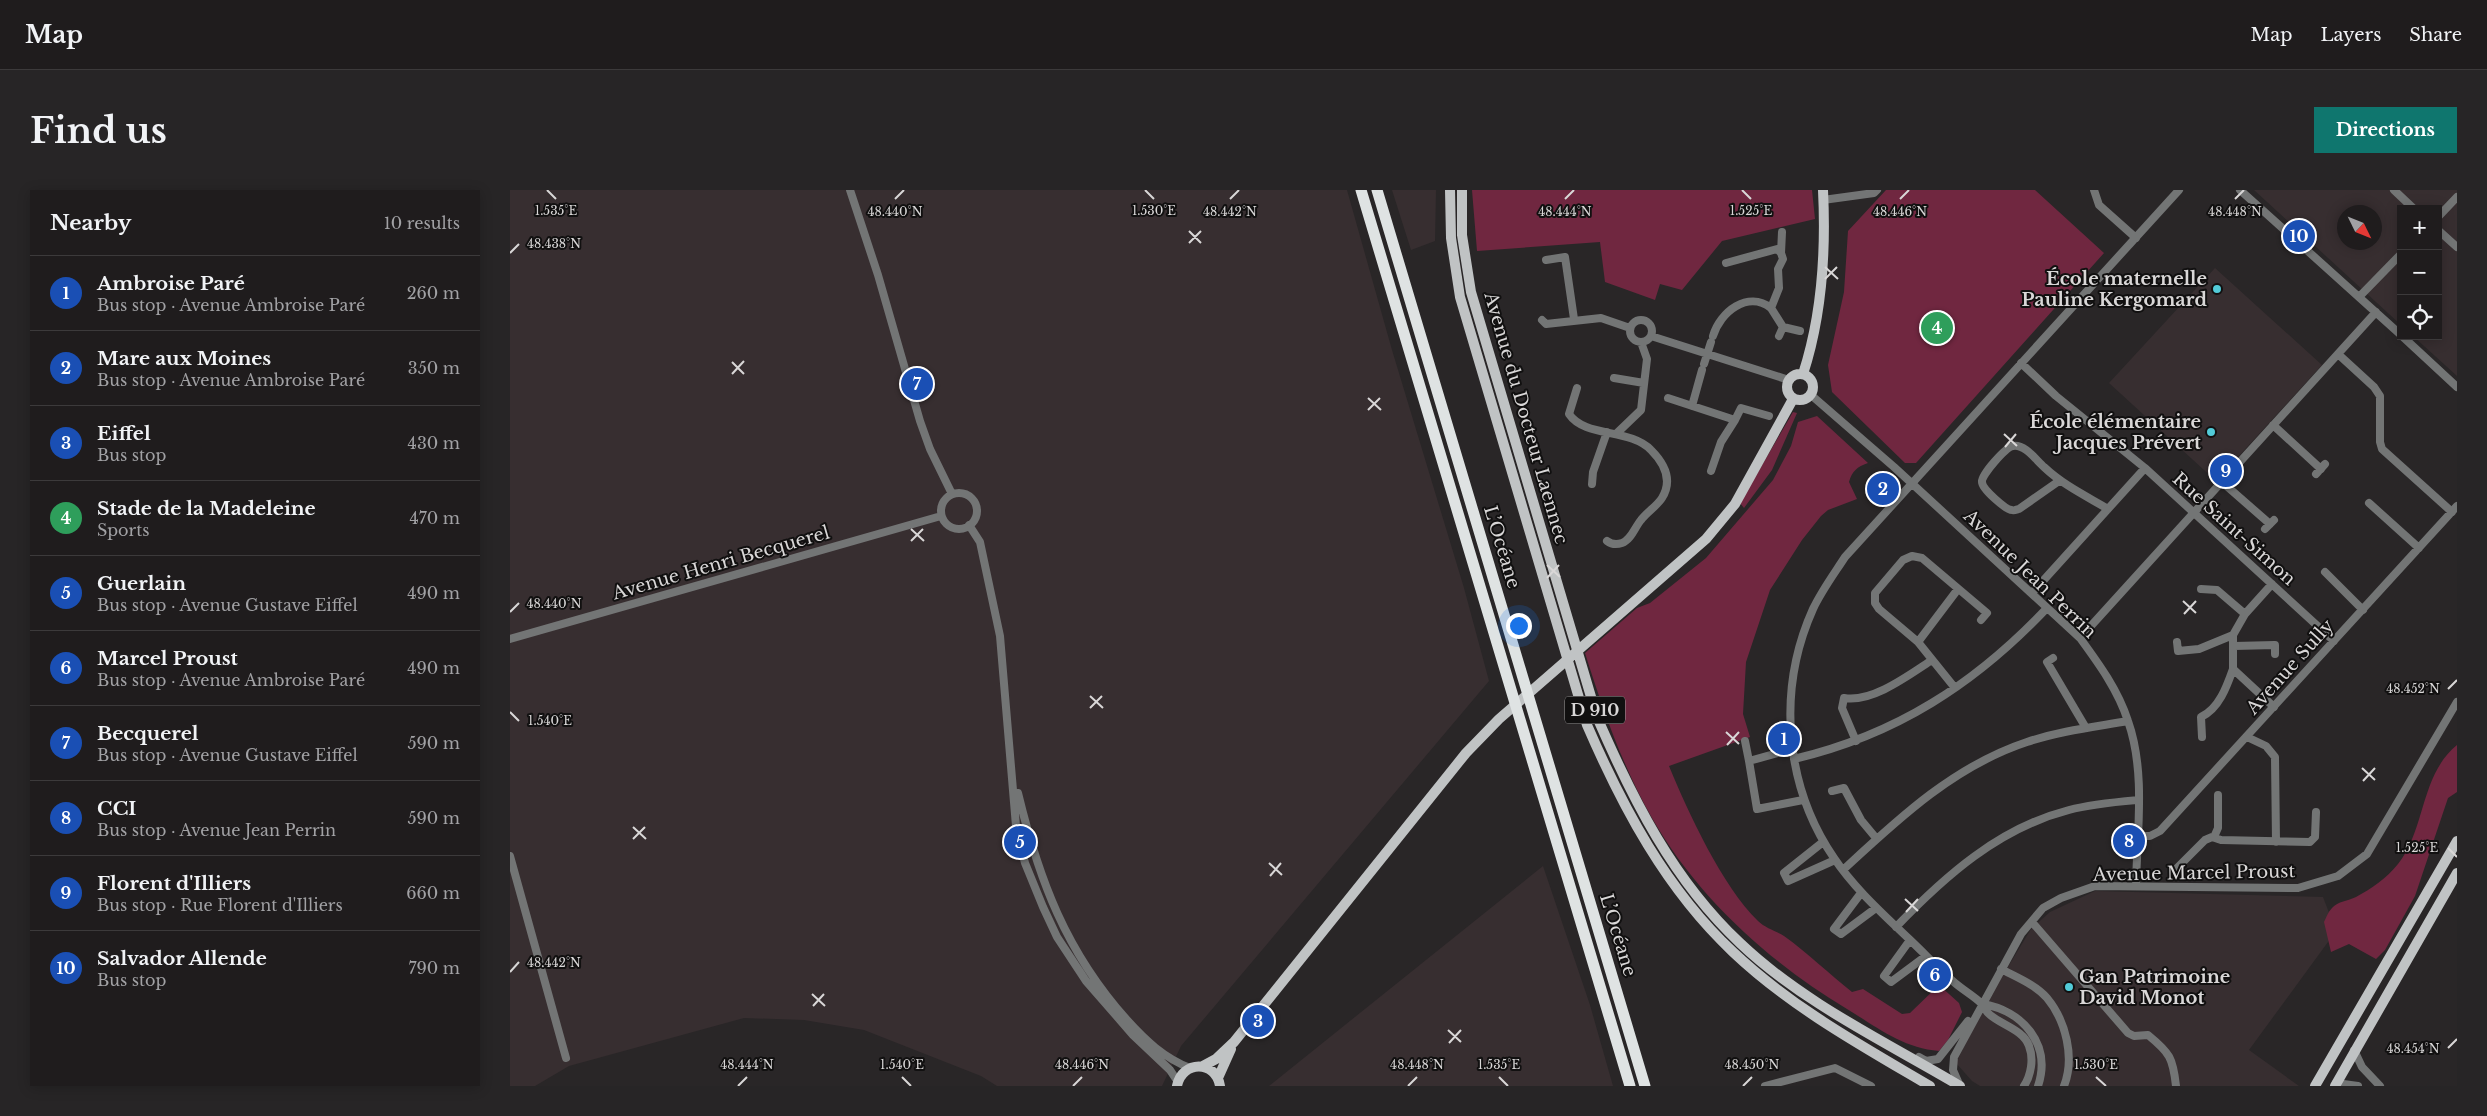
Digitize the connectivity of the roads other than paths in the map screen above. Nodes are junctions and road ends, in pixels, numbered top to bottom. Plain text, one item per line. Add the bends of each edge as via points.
1 (850, 190) edge
2 (1361, 190) edge
3 (1377, 190) edge
4 (1450, 190) edge
5 (1462, 190) edge
6 (1877, 190) edge
7 (2094, 190) edge
8 (2179, 190) edge
9 (2240, 190) edge
10 (2394, 190) edge
11 (1823, 195) edge
12 (2457, 197) edge
13 (2410, 205) edge
14 (2442, 213) edge
15 (1782, 232) dead end
16 (2442, 234) edge
17 (2136, 238) junction
18 (2457, 247) edge
19 (1781, 253) junction
20 (2397, 258) edge
21 (1546, 260) dead end
22 (1726, 263) dead end
23 (2359, 297) junction
24 (1771, 308) junction
25 (2376, 312) junction
26 (1542, 320) dead end
27 (1574, 320) junction
28 (1783, 327) junction
29 (1630, 328) junction
30 (1800, 331) dead end
31 (2397, 332) edge
32 (1651, 336) junction
33 (1779, 336) dead end
34 (2405, 340) edge
35 (1641, 342) junction
36 (1708, 353) junction
37 (2338, 354) junction
38 (2021, 363) junction
39 (1803, 374) junction
40 (1614, 378) dead end
41 (1789, 380) junction
42 (1644, 383) junction
43 (2457, 387) edge
44 (1577, 388) dead end
45 (1811, 395) junction
46 (1668, 398) dead end
47 (1793, 398) junction
48 (1692, 406) junction
49 (1769, 416) dead end
50 (1735, 420) junction
51 (2273, 425) junction
52 (1606, 432) junction
53 (1616, 434) junction
54 (2145, 468) junction
55 (2321, 469) dead end
56 (1711, 471) dead end
57 (2059, 481) junction
58 (2222, 482) junction
59 (1912, 483) junction
60 (1592, 484) dead end
61 (952, 494) junction
62 (2369, 502) dead end
63 (2108, 509) junction
64 (2454, 509) edge
65 (2194, 512) junction
66 (941, 516) junction
67 (2270, 524) dead end
68 (969, 526) junction
69 (1607, 541) dead end
70 (2419, 548) junction
71 (2325, 572) dead end
72 (2272, 584) junction
73 (1958, 589) junction
74 (2201, 589) dead end
75 (2032, 593) junction
76 (2047, 608) junction
77 (2363, 610) junction
78 (2244, 614) junction
79 (1981, 620) dead end
80 (2232, 635) junction
81 (2080, 638) junction
82 (510, 639) edge
83 (2334, 641) junction
84 (1918, 642) junction
85 (2177, 642) dead end
86 (2234, 646) junction
87 (2275, 654) dead end
88 (2054, 658) dead end
89 (1932, 660) junction
90 (2233, 669) junction
91 (1955, 688) junction
92 (2457, 702) edge
93 (2274, 707) junction
94 (2128, 721) junction
95 (2086, 728) junction
96 (2202, 737) dead end
97 (2246, 737) junction
98 (1745, 741) dead end
99 (1856, 741) junction
100 (1792, 749) junction
101 (1794, 759) junction
102 (1749, 761) junction
103 (1012, 769) junction
104 (1832, 791) dead end
105 (2218, 795) dead end
106 (1803, 800) junction
107 (2138, 800) junction
108 (2316, 812) dead end
109 (2137, 836) junction
110 (2214, 837) junction
111 (1876, 838) junction
112 (2457, 841) edge
113 (1823, 842) junction
114 (2276, 842) junction
115 (510, 856) edge
116 (1835, 860) junction
117 (1030, 861) dead end
118 (2177, 868) dead end
119 (1843, 870) junction
120 (2457, 873) edge
121 (513, 877) edge
122 (1041, 878) junction
123 (2136, 886) junction
124 (1861, 893) junction
125 (1876, 908) junction
126 (2032, 922) junction
127 (1896, 927) junction
128 (1910, 940) junction
129 (1926, 956) junction
130 (2001, 969) junction
131 (1982, 1004) junction
132 (1860, 1027) junction
133 (1234, 1042) junction
134 (2354, 1050) junction
135 (566, 1058) dead end
136 (1203, 1066) junction
137 (1190, 1068) junction
138 (1219, 1082) edge
139 (1178, 1084) edge
140 (2336, 1084) edge
141 (1630, 1086) edge
142 (1645, 1086) edge
143 (1765, 1086) edge
144 (1871, 1086) edge
145 (1930, 1086) edge
146 (1960, 1086) edge
147 (2024, 1086) edge
148 (2038, 1086) edge
149 (2064, 1086) edge
150 (2176, 1086) edge
151 (2314, 1086) edge
152 (2358, 1086) edge
153 (2380, 1086) edge

1 - 61 street via 920,422
2 - 141 highway, L’Océane
3 - 142 highway, L’Océane
4 - 145 main road, Avenue du Docteur Laennec / D 910 via 1451,238 1460,297 1587,725 1612,783 1641,836 1685,898 1733,952 1776,989 1821,1021
5 - 132 main road, Avenue du Docteur Laennec / D 910 via 1462,236 1471,292 1597,717 1622,775 1650,830 1694,894 1740,943 1784,979
6 - 11 street via 1874,193
7 - 17 street via 2099,205
8 - 17 street
9 - 23 street
10 - 13 street
11 - 39 main road via 1825,240 1822,274
12 - 14 street
15 - 19 street
16 - 18 street
17 - 38 street
19 - 22 street via 1776,248
19 - 24 street via 1783,259 1778,269 1778,288
20 - 23 street
21 - 27 street via 1565,257
23 - 25 street
24 - 28 street
24 - 36 street via 1764,302 1740,304 1722,317
25 - 31 street
25 - 37 street
26 - 27 street via 1546,324
27 - 29 street via 1601,318
28 - 30 street
28 - 33 street
29 - 32 street via 1635,321 1646,321 1651,326
29 - 35 street via 1633,339
32 - 35 street
32 - 36 street
34 - 43 street
35 - 42 street via 1647,359
36 - 41 street
36 - 48 street
37 - 51 street
37 - 64 street via 2380,396 2382,449
38 - 54 street, Rue Saint-Simon via 2056,396
38 - 59 street
39 - 41 main road
39 - 45 main road via 1813,382
40 - 42 street
41 - 47 main road via 1788,392
42 - 53 street via 1641,410
44 - 52 street via 1569,414 1574,421
45 - 47 main road via 1801,401
45 - 59 street, Avenue Jean Perrin
46 - 48 street
47 - 133 main road via 1730,510 1706,539 1499,719 1438,787
48 - 50 street
49 - 50 street via 1741,408
50 - 56 street
51 - 55 street
51 - 58 street
52 - 53 street
52 - 60 street
53 - 69 street via 1652,450 1666,469 1668,481 1662,499 1644,516 1630,537 1622,543
54 - 63 street
54 - 65 street, Rue Saint-Simon
57 - 57 street via 2024,448 2015,445 2008,448 1984,475 1982,482 1984,488 2013,511
57 - 63 street
58 - 65 street
58 - 67 street
59 - 75 street, Avenue Jean Perrin
59 - 100 street via 1845,557 1814,608 1801,639 1794,670 1790,718
61 - 66 street via 941,505
61 - 68 street via 963,493 973,500 977,510
62 - 70 street
63 - 75 street
64 - 70 street, Avenue Sully
65 - 72 street, Rue Saint-Simon
65 - 81 street
66 - 68 street via 953,528
66 - 82 street, Avenue Henri Becquerel
68 - 103 street via 980,542 1000,636
70 - 77 street, Avenue Sully
71 - 77 street
72 - 78 street
72 - 83 street, Rue Saint-Simon
73 - 79 street via 1987,613
73 - 84 street
73 - 84 street via 1922,558 1912,556 1903,560 1875,593 1879,609
74 - 78 street via 2217,590
75 - 76 street, Avenue Jean Perrin
76 - 81 street, Avenue Jean Perrin
76 - 91 street via 2000,654
77 - 83 street, Avenue Sully
78 - 80 street
80 - 85 street via 2199,649 2178,651
80 - 86 street
81 - 94 street, Avenue Jean Perrin via 2112,684
83 - 93 street, Avenue Sully
84 - 89 street
86 - 87 street via 2275,645
86 - 90 street
88 - 95 street via 2047,662
89 - 91 street
89 - 99 street via 1891,686 1855,700 1844,698 1842,708
90 - 93 street
90 - 96 street via 2218,702 2201,717
91 - 99 street via 1918,713
92 - 123 street, Avenue Marcel Proust via 2366,854 2338,876 2298,888
93 - 97 street, Avenue Sully
94 - 95 street
94 - 107 street, Avenue Jean Perrin via 2137,763
95 - 111 street via 2026,742 1972,766 1921,801
97 - 109 street, Avenue Sully via 2160,831 2150,836
97 - 114 street via 2266,746 2275,757
98 - 102 street
99 - 101 street
100 - 101 street
100 - 102 street
101 - 106 street
102 - 106 street via 1757,809
103 - 122 street
103 - 139 street via 1016,826 1025,863 1042,907 1058,937 1097,994 1170,1070
104 - 111 street via 1844,788 1861,820
105 - 110 street via 2218,828
106 - 113 street
107 - 109 street, Avenue Jean Perrin
107 - 127 street via 2069,810 2012,832 1987,846 1947,878
108 - 114 street via 2314,840 2306,843
109 - 123 street, Avenue Jean Perrin
110 - 114 street
110 - 118 street via 2205,840
111 - 119 street
112 - 151 main road
113 - 116 street
113 - 116 street via 1784,873 1788,881
115 - 121 street
116 - 119 street
117 - 122 street
119 - 124 street
120 - 134 main road
121 - 135 street
122 - 137 street via 1062,924 1099,986 1139,1033 1169,1058
123 - 126 street, Avenue Marcel Proust via 2095,886 2049,905
124 - 125 street
124 - 125 street via 1834,929 1841,934
125 - 127 street
126 - 130 street, Avenue Marcel Proust via 2021,934
126 - 150 street via 2128,1033 2148,1035 2165,1049 2174,1065
127 - 128 street
128 - 129 street
128 - 129 street via 1884,976 1891,982
129 - 131 street
130 - 131 street, Avenue Marcel Proust
130 - 149 street via 2046,997 2058,1015 2067,1038 2069,1058
131 - 132 street, Avenue Marcel Proust via 1938,1059 1926,1061
131 - 146 street, Avenue Marcel Proust via 1954,1057 1952,1070
131 - 147 street via 1989,1014 2016,1030 2029,1045 2032,1066
131 - 148 street via 2009,1013 2028,1027 2040,1048 2043,1070
132 - 146 main road, Avenue du Docteur Laennec / D 910
133 - 136 main road
133 - 138 main road
134 - 140 main road
134 - 153 street via 2362,1067
136 - 137 main road
136 - 138 main road via 1212,1070
137 - 139 main road via 1182,1074
140 - 152 street
143 - 144 street via 1834,1068

